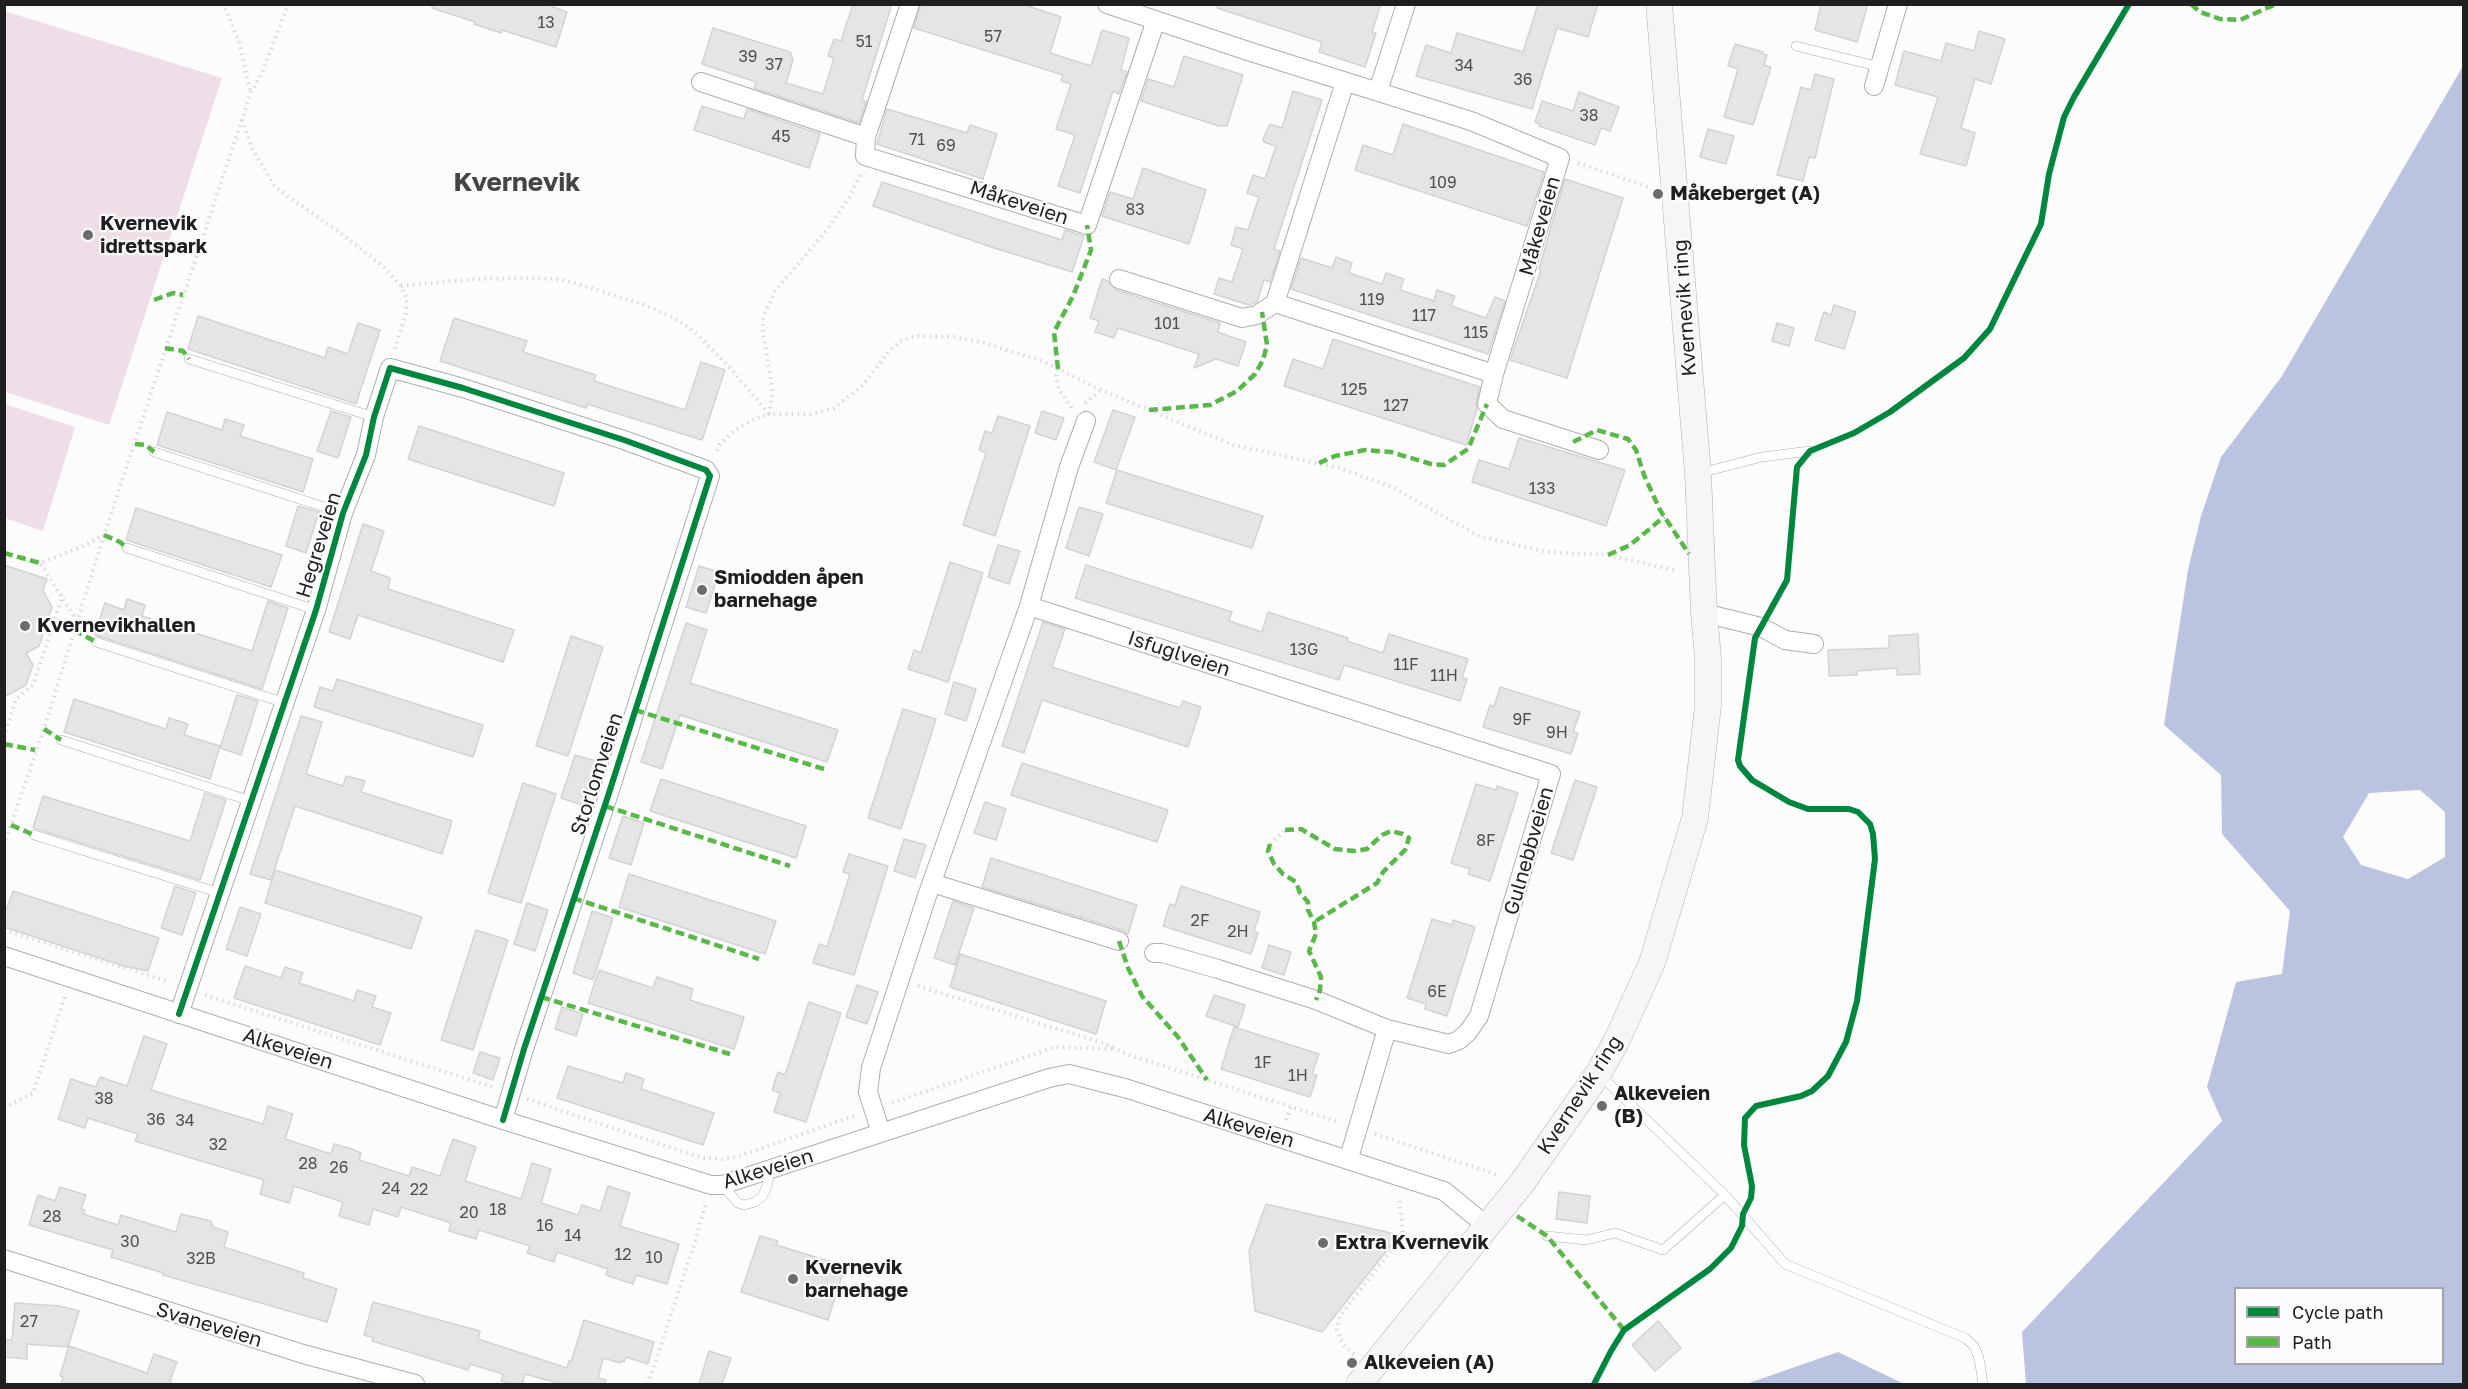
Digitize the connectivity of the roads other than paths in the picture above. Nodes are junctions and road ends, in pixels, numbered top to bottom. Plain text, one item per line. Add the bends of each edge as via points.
1 (910, 4) edge
2 (1107, 4) edge
3 (1406, 4) edge
4 (1659, 4) edge
5 (1898, 4) edge
6 (1156, 20) junction
7 (1796, 46) dead end
8 (1880, 67) junction
9 (701, 82) dead end
10 (1345, 82) junction
11 (1874, 86) dead end
12 (1378, 91) junction
13 (866, 136) junction
14 (1119, 279) dead end
15 (1275, 303) junction
16 (189, 359) dead end
17 (1494, 374) junction
18 (374, 417) junction
19 (1082, 417) road end
20 (1599, 450) dead end
21 (1810, 451) road end
22 (154, 452) dead end
23 (708, 472) joint
24 (1698, 474) junction
25 (344, 513) junction
26 (127, 548) dead end
27 (1029, 606) junction
28 (316, 610) junction
29 (1704, 613) junction
30 (96, 642) dead end
31 (1814, 644) dead end
32 (285, 703) junction
33 (1329, 703) joint
34 (61, 740) dead end
35 (251, 801) junction
36 (34, 835) dead end
37 (932, 883) junction
38 (220, 893) junction
39 (1119, 941) dead end
40 (1154, 953) dead end
41 (4, 956) edge
42 (179, 1014) junction
43 (1387, 1029) junction
44 (1598, 1074) junction
45 (503, 1120) junction
46 (880, 1133) junction
47 (1348, 1158) junction
48 (769, 1170) junction
49 (716, 1185) junction
50 (1725, 1195) junction
51 (1488, 1227) junction
52 (1547, 1236) dead end
53 (4, 1259) edge
54 (415, 1384) edge
55 (1359, 1384) edge
56 (1983, 1384) edge

1 - 13 street
2 - 6 street, Måkeveien
3 - 12 street
4 - 24 main road, Kvernevik ring
5 - 8 street
6 - 10 street, Måkeveien
6 - 13 street, Måkeveien via 1087,225 865,156
7 - 8 lane
8 - 11 street
9 - 13 street
10 - 12 street, Måkeveien
10 - 15 street
12 - 17 street, Måkeveien via 1471,121 1560,158
14 - 15 street via 1242,318 1257,315
15 - 17 street
16 - 18 lane
17 - 20 street, Måkeveien via 1487,404 1503,419
18 - 23 street, Hegreveien via 390,368 463,388
18 - 25 street, Hegreveien via 366,455
19 - 27 street
21 - 24 lane via 1762,457
22 - 25 lane
23 - 45 street, Storlomveien via 710,476
24 - 29 main road, Kvernevik ring
25 - 28 street, Hegreveien
26 - 28 lane
27 - 33 street, Isfuglveien
27 - 37 street
28 - 32 street, Hegreveien
29 - 31 street via 1761,627 1785,640
29 - 44 main road, Kvernevik ring via 1708,706 1695,818 1652,963
30 - 32 lane
32 - 35 street, Hegreveien
33 - 43 street, Gulnebbveien via 1551,774 1479,1016 1468,1032 1449,1044
34 - 35 lane
35 - 38 street, Hegreveien
36 - 38 lane
37 - 39 street
37 - 46 street via 871,1068 868,1092
38 - 42 street, Hegreveien
40 - 43 street, Gulnebbveien via 1316,1000
41 - 42 street, Alkeveien
42 - 45 street, Alkeveien
43 - 47 street
44 - 50 lane
44 - 51 main road, Kvernevik ring
45 - 49 street, Alkeveien
46 - 47 street, Alkeveien via 1069,1074
46 - 48 street, Alkeveien
47 - 51 street, Alkeveien via 1444,1191
48 - 49 street, Alkeveien
48 - 49 lane via 768,1184 755,1202 738,1203
50 - 52 lane via 1663,1250 1616,1233 1586,1240
50 - 56 lane via 1785,1264 1965,1338 1979,1358
51 - 55 main road, Kvernevik ring
53 - 54 street, Svaneveien via 303,1354

